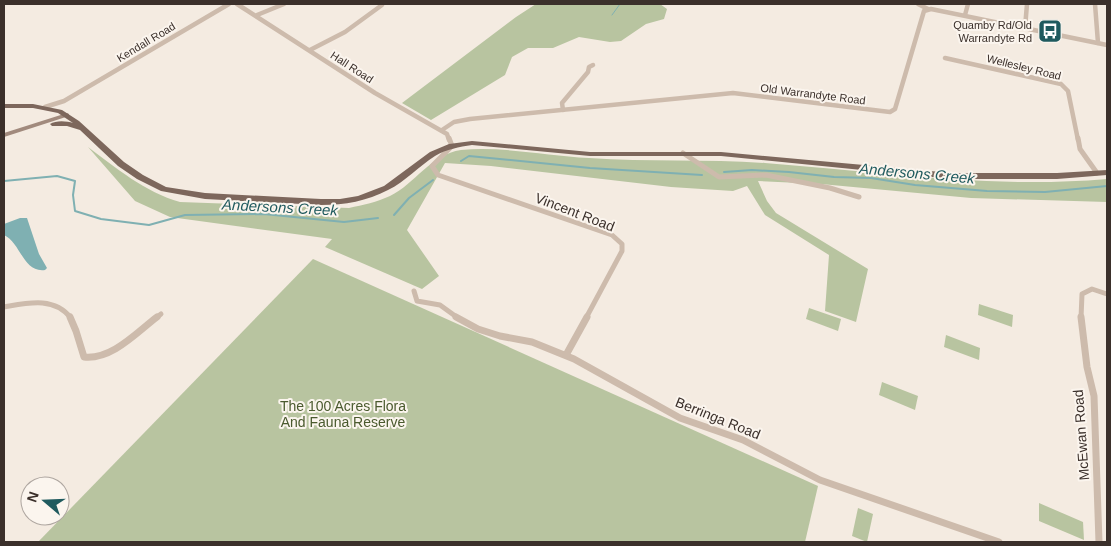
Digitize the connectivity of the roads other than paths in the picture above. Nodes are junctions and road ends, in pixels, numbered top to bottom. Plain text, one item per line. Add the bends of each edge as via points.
1 (229, 4) edge
2 (237, 4) edge
3 (284, 4) edge
4 (918, 4) edge
5 (968, 4) edge
6 (1027, 4) edge
7 (1095, 4) edge
8 (383, 5) edge
9 (928, 10) junction
10 (257, 15) junction
11 (965, 15) junction
12 (1025, 28) junction
13 (1098, 43) junction
14 (1107, 45) edge
15 (310, 50) junction
16 (945, 58) dead end
17 (589, 66) dead end
18 (73, 96) junction
19 (4, 106) edge
20 (45, 107) junction
21 (57, 110) junction
22 (563, 110) junction
23 (68, 116) junction
24 (54, 124) junction
25 (37, 126) junction
26 (26, 129) junction
27 (442, 130) junction
28 (4, 135) edge
29 (94, 140) junction
30 (452, 146) junction
31 (682, 153) junction
32 (1097, 173) junction
33 (1107, 174) edge
34 (859, 196) dead end
35 (414, 290) dead end
36 (1107, 294) edge
37 (4, 306) edge
38 (162, 314) dead end
39 (566, 355) junction
40 (999, 542) edge
41 (1099, 542) edge

1 - 18 street, Kendall Road
2 - 10 street, Hall Road
3 - 10 street
4 - 9 street
5 - 11 street
6 - 12 street
7 - 13 street
8 - 15 street via 345,32
9 - 11 street
9 - 22 street, Old Warrandyte Road via 924,11 895,109 890,112 734,92
10 - 15 street, Hall Road
11 - 12 street
12 - 13 street
13 - 14 street
15 - 27 street, Hall Road via 407,112
16 - 32 street, Wellesley Road via 1064,86 1068,91 1080,149
17 - 22 street via 588,72 562,103
18 - 20 street, Kendall Road
18 - 21 street, Kendall Road
19 - 20 main road
20 - 21 main road
21 - 23 main road
21 - 25 main road via 54,117
22 - 27 street, Old Warrandyte Road via 459,121
23 - 24 main road
23 - 25 main road
23 - 29 main road
24 - 26 main road
24 - 29 main road via 74,125
25 - 26 main road
26 - 28 main road
27 - 30 street
29 - 30 main road via 132,173 178,193 330,202 359,199 381,191 433,154
30 - 31 main road via 472,143 582,154
30 - 39 street, Vincent Road via 433,163 433,170 438,174 612,235 622,244 622,251
31 - 32 main road via 784,159 952,176
31 - 34 street via 719,177 766,175
32 - 33 main road
35 - 39 street, Berringa Road via 416,301 440,305 462,322 478,329 532,342
36 - 41 street, McEwan Road via 1092,289 1082,294 1081,325 1094,396
37 - 38 street via 34,302 60,308 69,315 84,357 93,359 112,350
39 - 40 street, Berringa Road via 680,418 743,440 820,480

